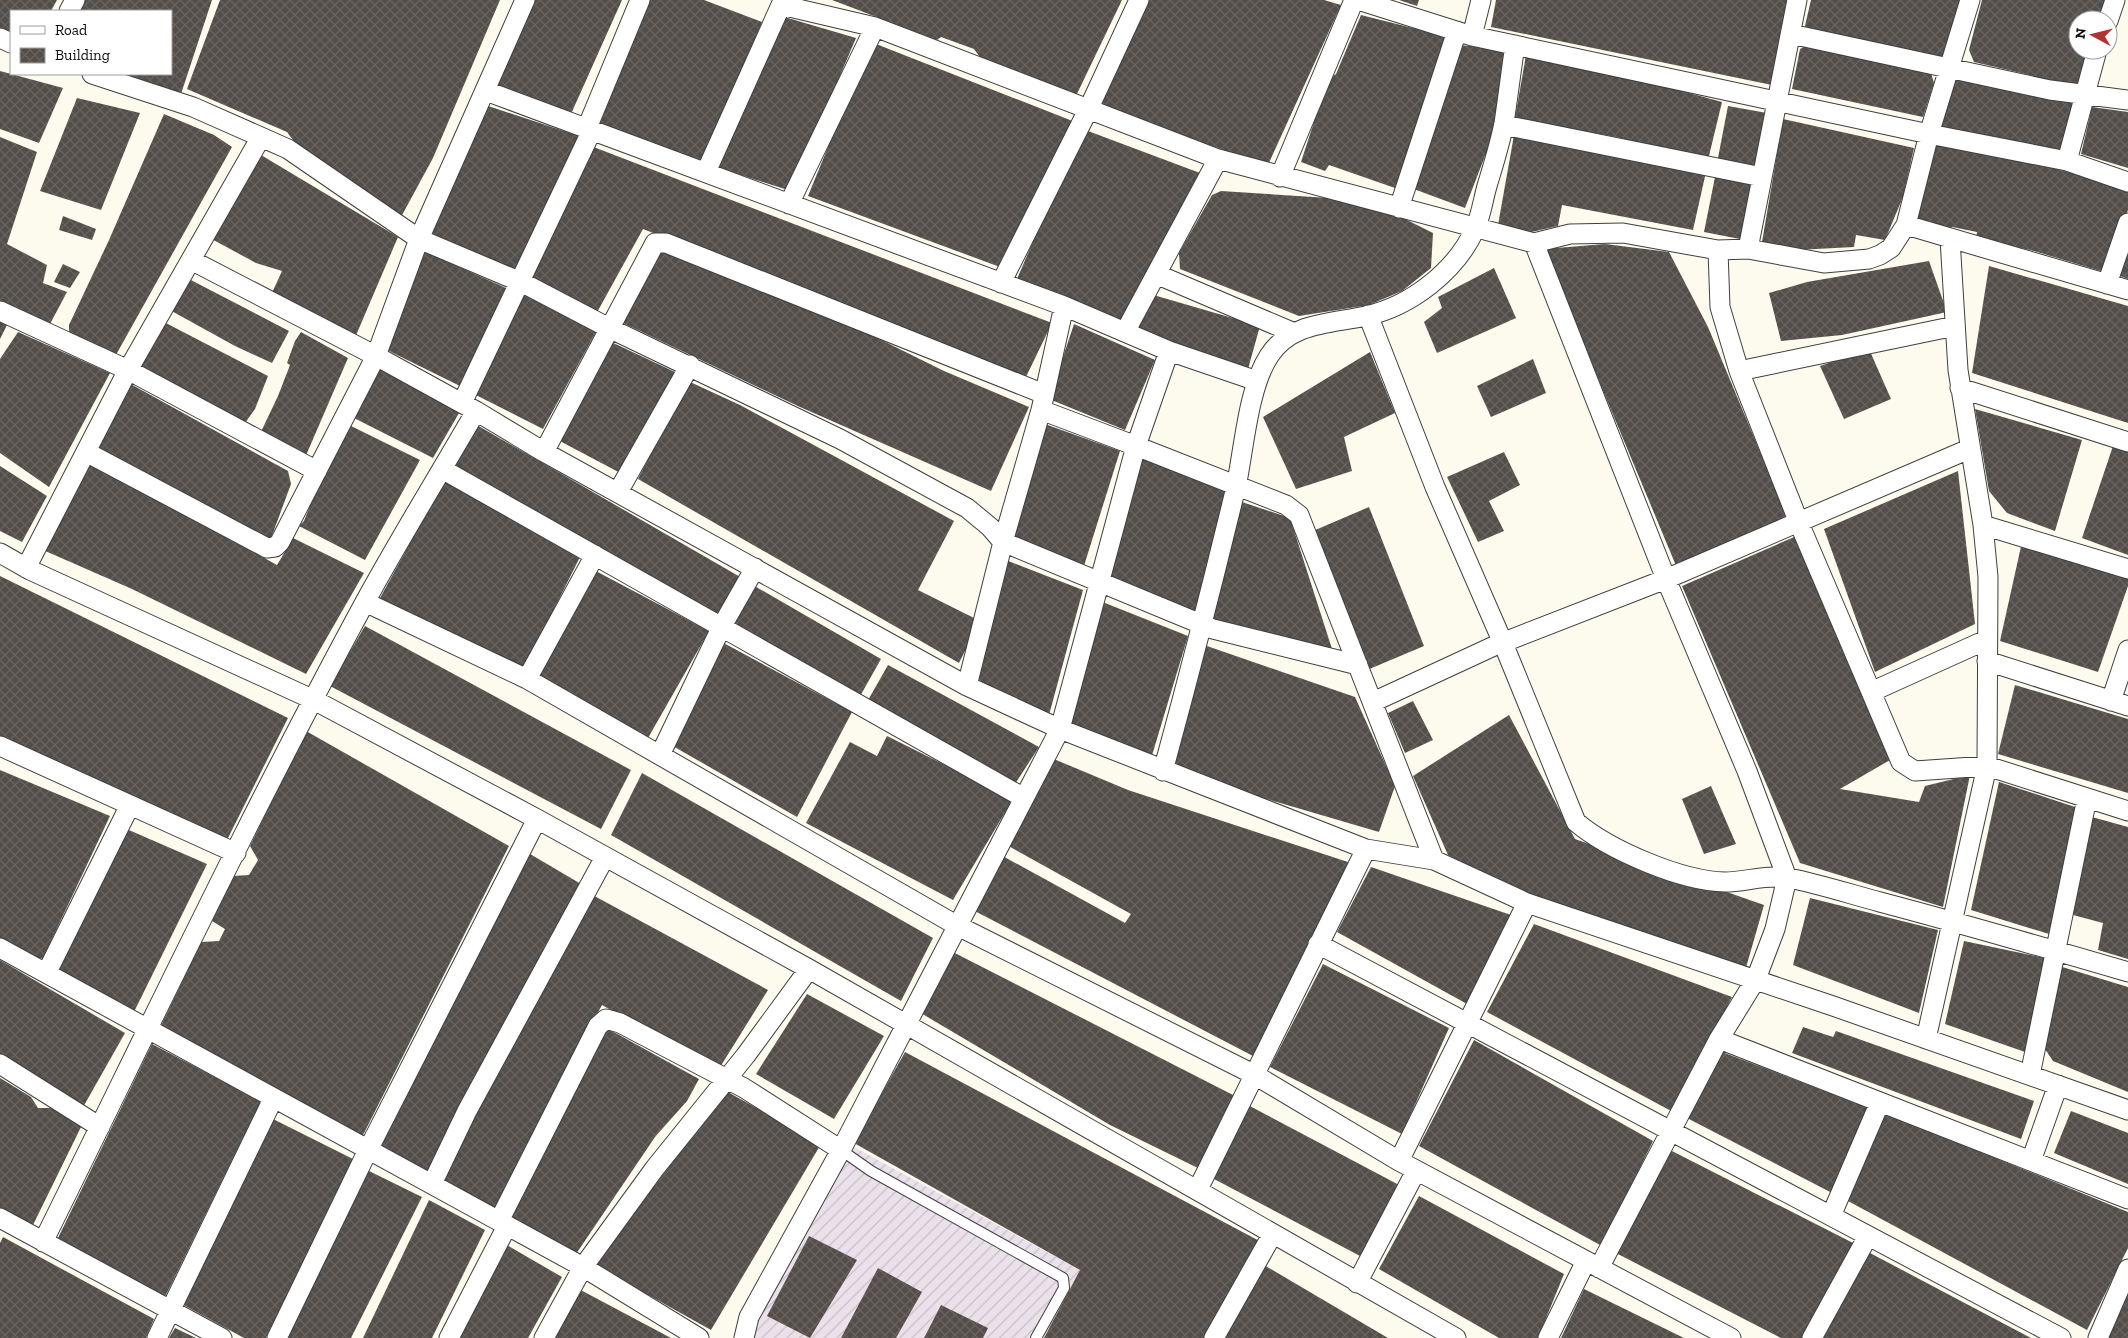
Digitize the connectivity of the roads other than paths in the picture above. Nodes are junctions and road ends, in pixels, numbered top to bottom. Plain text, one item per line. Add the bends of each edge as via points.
1 (525, 0) edge
2 (640, 0) edge
3 (1139, 0) edge
4 (1354, 0) edge
5 (1358, 0) edge
6 (1480, 0) edge
7 (1797, 0) edge
8 (1970, 0) edge
9 (777, 2) edge
10 (875, 27) junction
11 (1465, 34) junction
12 (1791, 34) junction
13 (1515, 45) junction
14 (2095, 60) edge
15 (1949, 70) junction
16 (95, 75) edge
17 (486, 90) junction
18 (2086, 94) junction
19 (2128, 100) edge
20 (1778, 101) junction
21 (1088, 110) junction
22 (1504, 125) junction
23 (589, 129) junction
24 (1929, 134) junction
25 (261, 137) junction
26 (1218, 159) junction
27 (2067, 161) junction
28 (706, 172) junction
29 (1280, 177) junction
30 (1762, 177) junction
31 (2128, 182) edge
32 (789, 204) junction
33 (1399, 208) junction
34 (2128, 223) edge
35 (1906, 225) junction
36 (1476, 228) junction
37 (419, 239) junction
38 (1950, 239) junction
39 (1534, 244) junction
40 (1748, 249) junction
41 (1718, 250) junction
42 (191, 260) junction
43 (1156, 274) junction
44 (520, 282) junction
45 (1000, 283) junction
46 (2107, 284) junction
47 (2128, 290) edge
48 (1064, 306) junction
49 (0, 310) edge
50 (1368, 316) junction
51 (1955, 326) junction
52 (609, 328) junction
53 (1125, 332) junction
54 (1292, 332) junction
55 (1169, 350) junction
56 (376, 356) junction
57 (690, 366) junction
58 (128, 370) junction
59 (1738, 371) junction
60 (1257, 381) junction
61 (1960, 388) junction
62 (1042, 402) junction
63 (469, 407) junction
64 (2128, 442) edge
65 (1136, 446) junction
66 (1970, 449) junction
67 (86, 452) junction
68 (544, 452) junction
69 (442, 469) junction
70 (316, 471) junction
71 (1236, 484) junction
72 (618, 492) junction
73 (1799, 523) junction
74 (1983, 525) junction
75 (1003, 542) junction
76 (0, 553) edge
77 (595, 555) junction
78 (26, 568) junction
79 (755, 568) junction
80 (2128, 569) edge
81 (1666, 579) junction
82 (1099, 583) junction
83 (365, 602) junction
84 (1203, 625) junction
85 (722, 626) junction
86 (1986, 640) junction
87 (1503, 643) junction
88 (2128, 650) edge
89 (1987, 661) junction
90 (1358, 665) junction
91 (527, 679) junction
92 (967, 686) junction
93 (1871, 692) junction
94 (314, 700) junction
95 (1373, 702) junction
96 (2120, 703) edge
97 (1060, 729) junction
98 (0, 746) edge
99 (660, 755) junction
100 (1987, 766) junction
101 (1162, 770) junction
102 (1024, 798) junction
103 (2088, 798) junction
104 (130, 805) junction
105 (2128, 811) edge
106 (537, 819) junction
107 (1366, 848) junction
108 (236, 852) junction
109 (605, 857) junction
110 (1434, 860) junction
111 (1787, 878) junction
112 (1527, 903) junction
113 (1952, 921) junction
114 (956, 925) junction
115 (1318, 944) junction
116 (0, 948) edge
117 (2054, 951) junction
118 (809, 968) junction
119 (47, 972) junction
120 (2128, 972) edge
121 (1756, 979) junction
122 (904, 1024) junction
123 (1467, 1024) junction
124 (148, 1029) junction
125 (1719, 1039) junction
126 (1926, 1039) junction
127 (0, 1064) edge
128 (1255, 1075) junction
129 (2030, 1075) junction
130 (727, 1079) junction
131 (2058, 1085) junction
132 (273, 1099) junction
133 (1880, 1102) junction
134 (2128, 1110) edge
135 (100, 1127) junction
136 (1670, 1131) junction
137 (368, 1150) junction
138 (840, 1150) junction
139 (1399, 1161) junction
140 (2031, 1161) junction
141 (1416, 1171) junction
142 (432, 1184) junction
143 (1198, 1189) junction
144 (2128, 1198) edge
145 (1831, 1216) junction
146 (0, 1218) edge
147 (503, 1223) junction
148 (1272, 1234) junction
149 (1868, 1236) junction
150 (43, 1242) junction
151 (1592, 1264) junction
152 (583, 1267) junction
153 (2128, 1269) edge
154 (1358, 1283) junction
155 (170, 1311) junction
156 (157, 1338) edge
157 (222, 1338) edge
158 (276, 1338) edge
159 (449, 1338) edge
160 (544, 1338) edge
161 (699, 1338) edge
162 (744, 1338) edge
163 (1036, 1338) edge
164 (1214, 1338) edge
165 (1456, 1338) edge
166 (1548, 1338) edge
167 (1731, 1338) edge
168 (1812, 1338) edge
169 (2061, 1338) edge
170 (2098, 1338) edge

1 - 17 street
2 - 23 street
3 - 21 street
4 - 29 street
5 - 11 street
6 - 11 street
7 - 12 street
8 - 15 street
9 - 10 street
9 - 28 street
10 - 21 street
10 - 32 street
11 - 13 street
11 - 33 street
12 - 15 street
12 - 20 street
13 - 20 street
13 - 22 street
14 - 18 street
15 - 18 street
15 - 24 street
16 - 25 street via 193,107
17 - 23 street
17 - 37 street
18 - 19 street
18 - 27 street
20 - 24 street
20 - 30 street
21 - 26 street
21 - 45 street
22 - 30 street
22 - 36 street
23 - 28 street
23 - 44 street
24 - 27 street
24 - 35 street
25 - 37 street via 288,149
25 - 42 street
26 - 29 street
26 - 43 street
27 - 31 street
28 - 32 street
29 - 33 street
30 - 40 street
32 - 45 street
33 - 36 street
34 - 46 street
35 - 38 street
35 - 40 street via 1891,248 1869,259 1824,263
36 - 39 street
36 - 50 street via 1456,260 1427,286 1396,306
37 - 44 street
37 - 56 street
38 - 46 street
38 - 51 street
39 - 41 street via 1570,234 1623,233
39 - 81 street
40 - 41 street
41 - 59 street via 1720,307
42 - 56 street
42 - 58 street
43 - 53 street
43 - 54 street
44 - 52 street
44 - 63 street
45 - 48 street
46 - 47 street
48 - 53 street
48 - 62 street
49 - 58 street
50 - 54 street via 1308,326
50 - 87 street via 1435,488
51 - 59 street
51 - 61 street
52 - 57 street
52 - 62 street via 655,243 666,243
52 - 68 street
53 - 55 street
54 - 60 street via 1267,358
55 - 60 street
55 - 65 street
56 - 63 street
56 - 70 street
57 - 72 street
57 - 75 street via 840,439 966,508
58 - 67 street
58 - 70 street
59 - 73 street
60 - 71 street
61 - 64 street
61 - 66 street
62 - 65 street
62 - 75 street
63 - 68 street
63 - 69 street
65 - 71 street
65 - 82 street
66 - 73 street
66 - 74 street
67 - 70 street via 267,548 280,542
67 - 78 street
68 - 72 street
69 - 77 street
69 - 83 street
71 - 84 street
71 - 90 street via 1286,505 1298,515
72 - 79 street
73 - 81 street
73 - 93 street
74 - 80 street
74 - 86 street via 1988,577
75 - 82 street
75 - 92 street
76 - 78 street
77 - 85 street
77 - 91 street
78 - 94 street
79 - 85 street
79 - 92 street
81 - 87 street
81 - 111 street via 1747,772
82 - 84 street
82 - 97 street
83 - 91 street
83 - 94 street
84 - 90 street
84 - 101 street
85 - 99 street
85 - 102 street
86 - 89 street
86 - 93 street
87 - 95 street
87 - 111 street via 1576,822 1616,848 1705,880 1726,882
88 - 96 street
89 - 96 street
89 - 100 street
90 - 95 street
91 - 99 street
92 - 97 street
93 - 100 street via 1901,762 1909,769 1925,771
94 - 106 street
94 - 108 street
95 - 110 street
97 - 101 street
97 - 102 street
98 - 104 street
99 - 114 street
100 - 103 street
100 - 113 street
101 - 107 street
102 - 114 street
103 - 105 street
103 - 117 street
104 - 108 street
104 - 119 street
106 - 109 street
106 - 137 street
107 - 110 street
107 - 115 street
108 - 124 street
109 - 118 street
109 - 142 street via 467,1111
110 - 112 street
111 - 113 street
111 - 121 street via 1775,929
112 - 121 street
112 - 123 street
113 - 117 street
113 - 126 street
114 - 122 street
114 - 128 street
115 - 123 street
115 - 128 street
116 - 119 street
117 - 120 street
117 - 129 street
118 - 122 street
118 - 130 street
119 - 124 street
121 - 125 street
121 - 126 street
122 - 138 street
122 - 143 street
123 - 136 street
123 - 139 street
124 - 132 street
124 - 135 street
125 - 133 street
125 - 136 street
126 - 129 street
127 - 135 street
128 - 139 street
128 - 143 street
129 - 131 street
130 - 138 street
130 - 147 street via 620,1023 604,1020 598,1026
130 - 152 street via 655,1168
131 - 134 street
131 - 140 street
132 - 137 street
132 - 155 street
133 - 140 street
133 - 145 street
135 - 150 street
136 - 145 street
136 - 151 street
137 - 142 street
137 - 158 street
138 - 162 street via 749,1317
138 - 163 lane via 1063,1278 1064,1288
139 - 141 street
140 - 144 street
141 - 151 street
141 - 154 street
142 - 147 street
143 - 148 street
145 - 149 street
146 - 150 street
147 - 152 street
147 - 159 street
148 - 154 street
148 - 164 street
149 - 168 street
149 - 169 street
150 - 155 street
151 - 166 street
151 - 167 street
152 - 160 street
152 - 161 street
153 - 170 street
154 - 165 street
155 - 156 street
155 - 157 street

